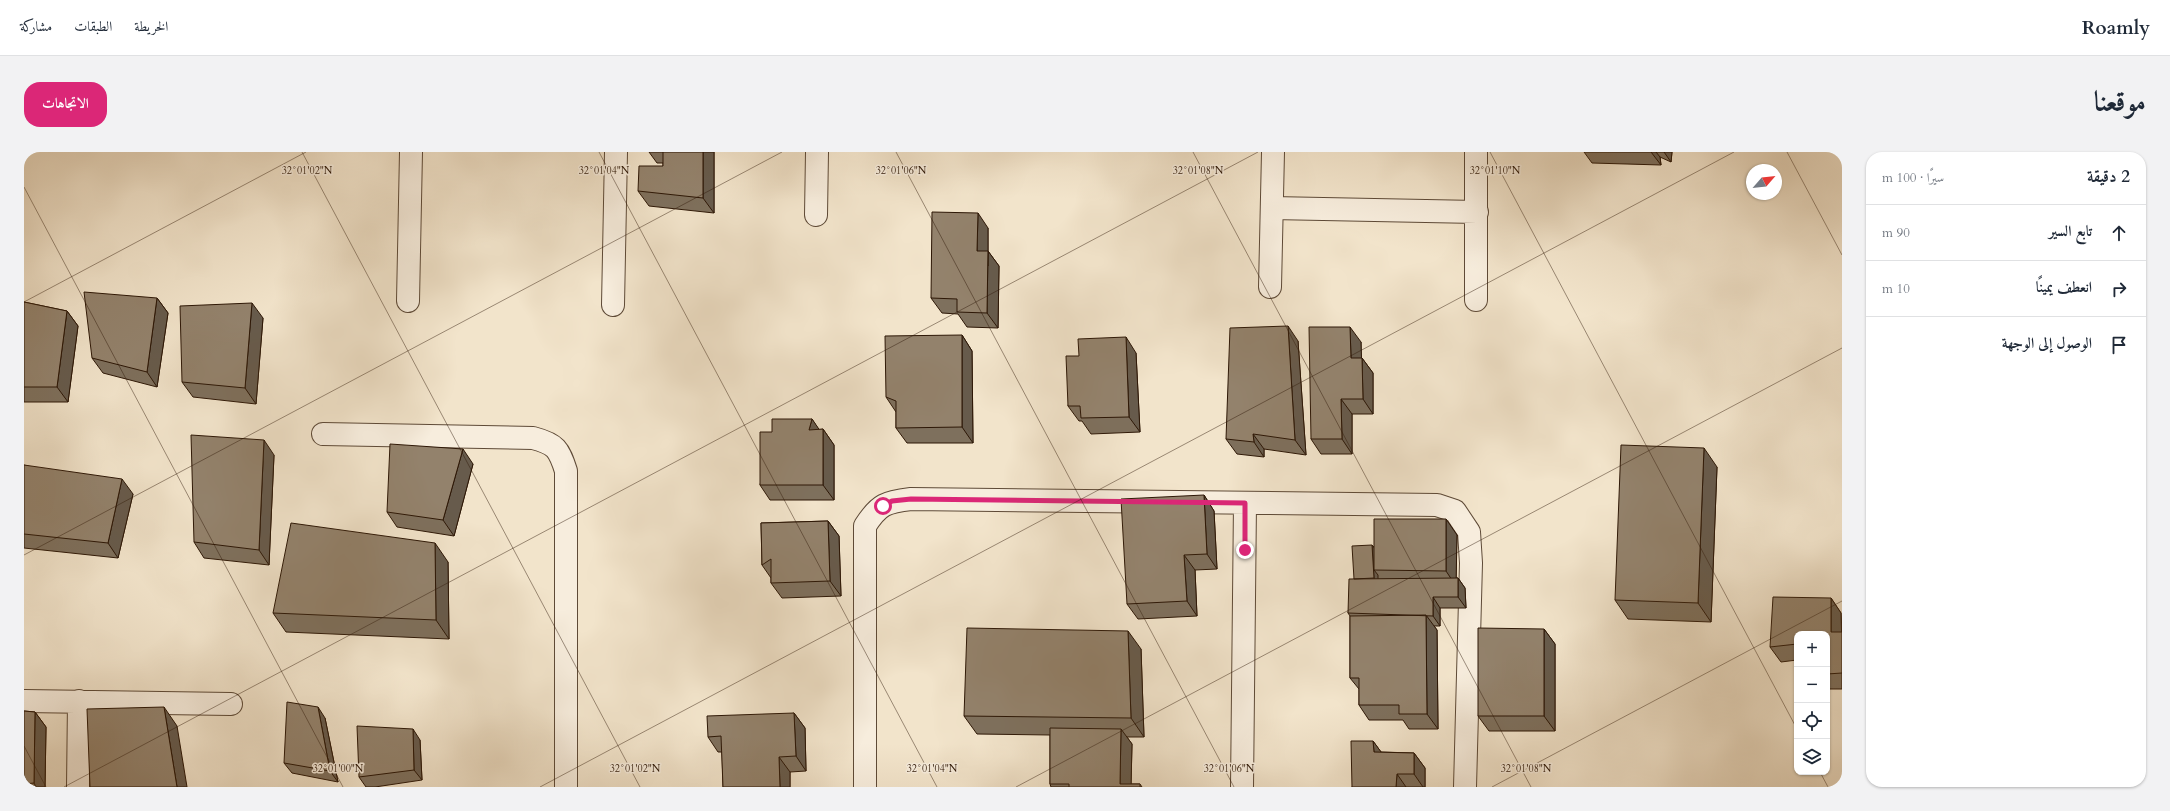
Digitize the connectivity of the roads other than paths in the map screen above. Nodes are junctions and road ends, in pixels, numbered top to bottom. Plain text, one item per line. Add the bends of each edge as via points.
1 (411, 152) edge
2 (616, 152) edge
3 (817, 152) edge
4 (1273, 152) edge
5 (1476, 152) edge
6 (1272, 208) junction
7 (1477, 212) junction
8 (816, 215) dead end
9 (1270, 287) dead end
10 (1476, 300) dead end
11 (408, 301) dead end
12 (613, 305) dead end
13 (323, 434) dead end
14 (1245, 503) junction
15 (24, 701) edge
16 (79, 701) junction
17 (231, 704) dead end
18 (78, 787) edge
19 (566, 787) edge
20 (865, 787) edge
21 (1242, 787) edge
22 (1465, 787) edge

1 - 11 street
2 - 12 street
3 - 8 street
4 - 6 street
5 - 7 street
6 - 7 street
6 - 9 street
7 - 10 street
13 - 19 street via 533,438 550,442 561,453 566,471
14 - 20 street via 911,499 892,501 875,510 866,526
14 - 21 street
14 - 22 street via 1437,504 1455,511 1469,532 1471,563
15 - 16 street
16 - 17 street
16 - 18 street

